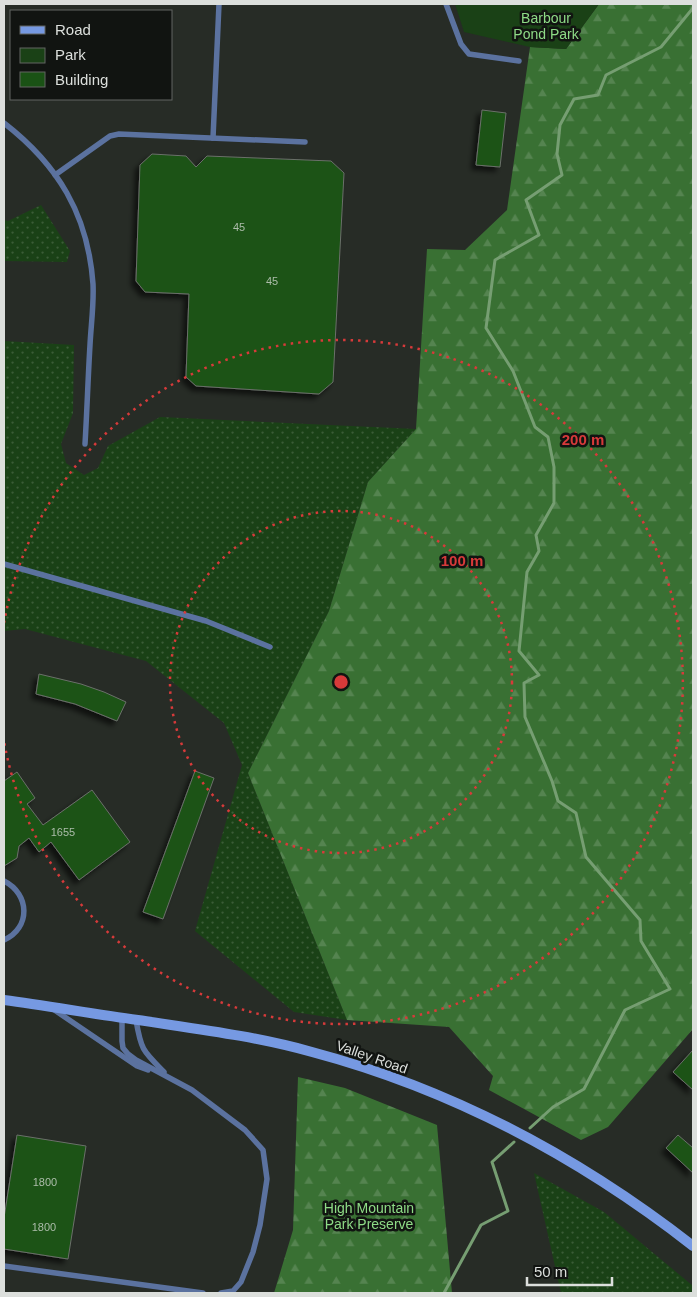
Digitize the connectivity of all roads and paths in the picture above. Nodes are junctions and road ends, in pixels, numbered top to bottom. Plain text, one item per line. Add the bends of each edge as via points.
1 (219, 4) edge
2 (446, 4) edge
3 (519, 61) dead end
4 (4, 123) edge
5 (213, 138) junction
6 (305, 142) dead end
7 (55, 175) junction
8 (85, 444) dead end
9 (4, 564) edge
10 (270, 647) dead end
11 (4, 881) edge
12 (4, 940) edge
13 (4, 1000) edge
14 (49, 1006) junction
15 (122, 1018) junction
16 (136, 1020) junction
17 (169, 1077) junction
18 (693, 1246) edge
19 (4, 1266) edge
20 (204, 1293) edge
21 (221, 1293) edge

1 - 5 lane
2 - 3 lane via 461,44 469,54
4 - 7 lane via 35,149
5 - 6 lane
5 - 7 lane via 110,136
7 - 8 lane via 77,212 88,247 93,285
9 - 10 lane via 206,621
11 - 12 lane via 18,892 24,913 19,929
13 - 14 main road, Valley Road
14 - 15 main road, Valley Road
14 - 17 lane via 137,1066
15 - 16 main road, Valley Road
15 - 17 lane via 123,1048
16 - 17 lane via 144,1052
16 - 18 main road, Valley Road via 266,1040 353,1064 403,1082 486,1116 547,1148 618,1190
17 - 21 lane via 245,1130 263,1150 266,1179 253,1252 241,1282 233,1290
19 - 20 lane

